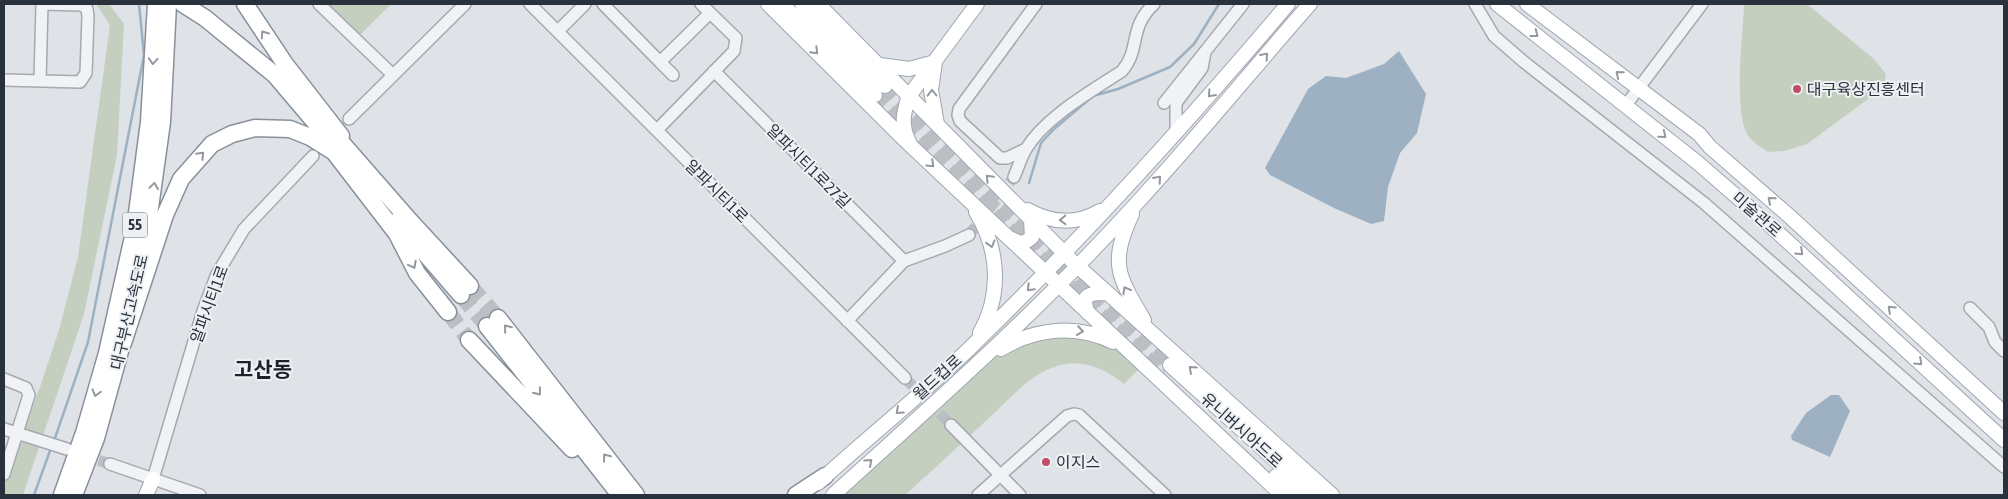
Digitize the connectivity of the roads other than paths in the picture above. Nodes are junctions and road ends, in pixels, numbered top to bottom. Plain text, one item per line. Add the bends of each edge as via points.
1 (182, 4) edge
2 (197, 4) edge
3 (245, 4) edge
4 (319, 4) edge
5 (465, 4) edge
6 (530, 4) edge
7 (584, 4) edge
8 (603, 4) edge
9 (701, 4) edge
10 (768, 4) edge
11 (782, 4) edge
12 (802, 4) edge
13 (818, 4) edge
14 (977, 4) edge
15 (1036, 4) edge
16 (1154, 4) edge
17 (1243, 4) edge
18 (1288, 4) edge
19 (1310, 4) edge
20 (1475, 4) edge
21 (1497, 4) edge
22 (1527, 4) edge
23 (1702, 4) edge
24 (162, 9) edge
25 (710, 13) junction
26 (558, 31) junction
27 (1205, 51) junction
28 (660, 62) junction
29 (935, 62) junction
30 (880, 65) junction
31 (714, 71) junction
32 (393, 75) junction
33 (673, 75) dead end
34 (4, 80) edge
35 (40, 81) junction
36 (1638, 90) junction
37 (909, 96) junction
38 (1164, 103) dead end
39 (1626, 105) junction
40 (349, 119) dead end
41 (936, 124) junction
42 (1180, 125) junction
43 (657, 130) junction
44 (910, 145) junction
45 (341, 147) junction
46 (1026, 149) junction
47 (313, 156) dead end
48 (1014, 177) tunnel mouth
49 (373, 190) junction
50 (1008, 198) junction
51 (969, 200) junction
52 (1136, 205) junction
53 (1109, 206) junction
54 (1032, 220) junction
55 (969, 235) tunnel mouth
56 (1012, 239) junction
57 (1064, 253) junction
58 (904, 261) junction
59 (1078, 266) junction
60 (1046, 272) junction
61 (1058, 285) junction
62 (466, 291) tunnel mouth
63 (1106, 293) junction
64 (1970, 308) dead end
65 (448, 312) tunnel mouth
66 (1088, 314) junction
67 (847, 321) junction
68 (493, 322) tunnel mouth
69 (1151, 332) junction
70 (468, 340) tunnel mouth
71 (123, 343) junction
72 (972, 346) junction
73 (2004, 352) edge
74 (1133, 356) junction
75 (985, 358) junction
76 (905, 378) tunnel mouth
77 (4, 379) edge
78 (1968, 406) junction
79 (2004, 413) edge
80 (1948, 416) junction
81 (951, 425) tunnel mouth
82 (4, 429) edge
83 (18, 434) junction
84 (2004, 440) edge
85 (67, 449) dead end
86 (110, 464) tunnel mouth
87 (2004, 467) edge
88 (4, 474) edge
89 (1000, 475) junction
90 (825, 476) junction
91 (154, 479) junction
92 (631, 493) edge
93 (62, 495) edge
94 (74, 495) edge
95 (146, 495) edge
96 (200, 495) edge
97 (611, 495) edge
98 (796, 495) edge
99 (804, 495) edge
100 (833, 495) edge
101 (978, 495) edge
102 (1020, 495) edge
103 (1165, 495) edge
104 (1282, 495) edge
105 (1296, 495) edge
106 (1314, 495) edge
107 (1332, 495) edge

1 - 45 highway via 275,75
2 - 45 highway via 248,41 279,69
45 -> 3 highway
4 - 32 street
5 - 32 street
6 - 26 street, 알파시티1로
7 - 26 street
8 - 28 street
9 - 25 street
10 -> 44 main road
11 - 12 main road via 880,91
13 - 30 main road
14 - 29 main road
15 - 46 street via 959,109 958,115 960,121 1000,158
16 - 46 street via 1138,24 1131,55 1122,71 1074,104
17 - 27 street
18 -> 42 main road, 월드컵로
52 -> 19 main road
20 - 80 street via 1494,36 1704,202 1857,340
21 -> 39 main road, 미술관로
36 -> 22 main road, 미술관로
23 - 36 street
71 -> 24 highway, 대구부산고속도로 / 55 via 148,233 162,122
24 -> 93 highway, 대구부산고속도로 / 55 via 135,228 107,353
25 - 28 street
25 - 31 street via 736,38 734,51
26 - 43 street, 알파시티1로
27 - 38 street
27 - 42 street via 1202,68 1176,103
28 - 33 street
29 - 30 main road via 909,68
29 - 37 main road
41 -> 29 main road via 931,90
30 - 37 main road
31 - 43 street
31 - 58 street, 알파시티1로27길
32 - 40 street
34 - 35 street
35 - 35 street via 42,4 82,5 88,16 84,79 80,82
36 - 39 street
79 -> 36 main road, 미술관로 via 1699,134
37 - 41 main road
37 - 44 main road via 903,130
39 -> 78 main road, 미술관로 via 1774,229
50 -> 41 main road
42 - 53 main road, 월드컵로
43 - 67 street, 알파시티1로
44 -> 51 main road
45 - 49 highway
71 -> 45 highway via 172,196 190,167 212,144 243,130 276,128 300,132
46 - 48 street
47 - 91 street, 알파시티1로 via 250,221 217,274 203,311
49 - 62 highway via 410,222
49 -> 65 highway via 417,273
53 -> 50 main road via 1081,219 1057,221 1046,219
50 - 54 main road
51 - 56 main road
51 -> 72 main road via 989,237 994,252 995,276 991,308
52 - 59 main road, 월드컵로
69 -> 52 main road via 1119,271 1122,234
53 - 57 main road, 월드컵로
54 - 56 main road via 1032,237 1021,244
54 - 57 main road
55 - 58 street
56 - 60 main road
57 - 59 main road
57 - 60 main road, 월드컵로
58 - 67 street
59 - 61 main road, 월드컵로
59 - 63 main road
60 - 61 main road
60 -> 72 main road, 월드컵로
61 - 66 main road
61 - 75 main road, 월드컵로
63 - 66 main road via 1087,296
63 - 69 main road
64 - 73 street via 1989,327 1994,342
66 - 74 main road
67 - 76 street, 알파시티1로
68 - 92 highway
107 -> 69 main road
70 - 97 highway
71 - 94 highway, 대구부산고속도로 / 55 via 96,438
72 -> 90 main road, 월드컵로
75 -> 74 main road via 1021,338 1061,330 1100,336
74 - 104 main road
100 -> 75 main road, 월드컵로
77 - 83 street via 28,391
78 - 80 street
78 - 84 main road, 미술관로
80 - 87 street
81 - 89 street
82 - 83 street
83 - 85 street
83 - 88 street
86 - 91 street
89 - 101 street
89 - 102 street
89 - 103 street via 1067,416 1074,414 1079,415
90 - 98 highway
90 - 99 main road, 월드컵로
91 - 95 main road, 알파시티1로
91 - 96 street
105 - 106 main road, 유니버시아드로 via 1166,369

